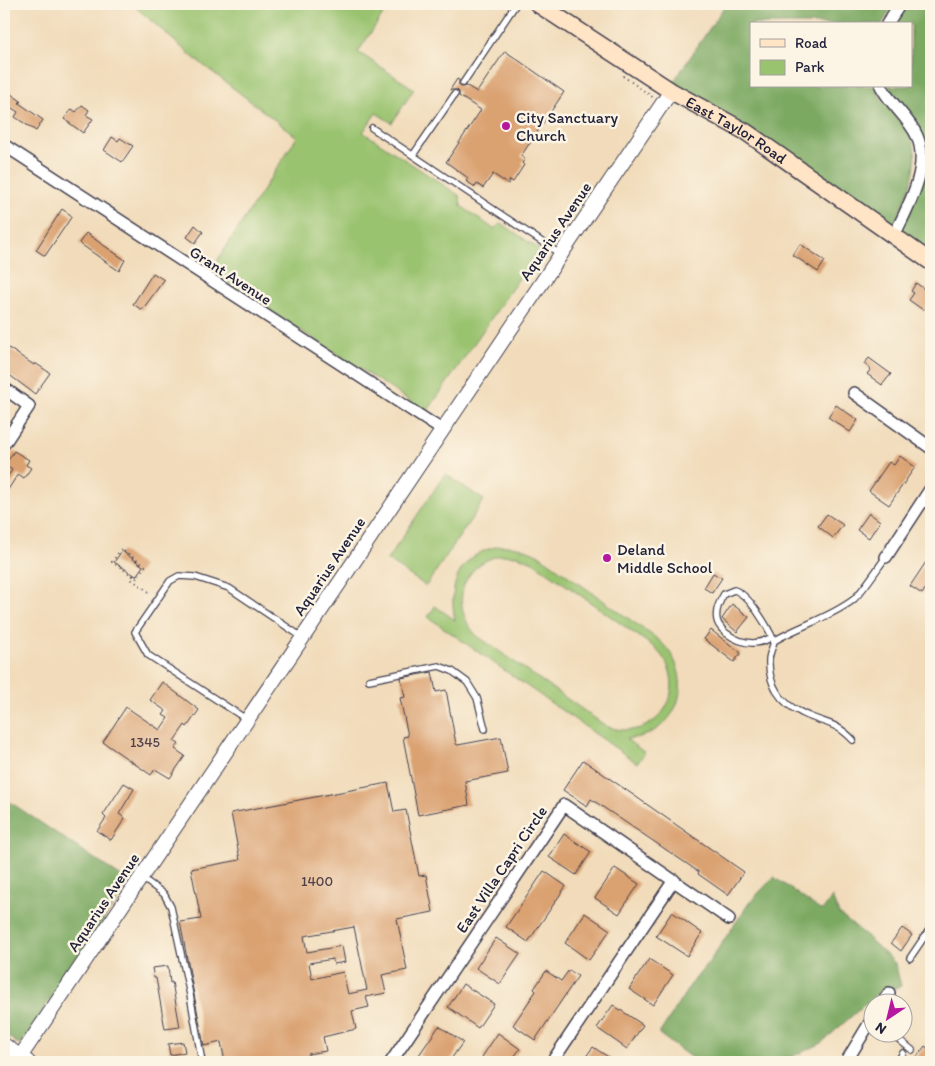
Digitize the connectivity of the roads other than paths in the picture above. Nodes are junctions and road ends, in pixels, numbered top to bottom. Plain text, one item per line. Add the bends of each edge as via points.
1 (516, 4) edge
2 (538, 4) edge
3 (900, 4) edge
4 (888, 22) edge
5 (463, 83) dead end
6 (881, 88) edge
7 (671, 91) junction
8 (456, 94) dead end
9 (372, 128) dead end
10 (4, 145) edge
11 (413, 155) junction
12 (894, 236) junction
13 (560, 254) junction
14 (931, 262) edge
15 (4, 388) edge
16 (854, 393) dead end
17 (442, 430) junction
18 (4, 444) edge
19 (931, 448) edge
20 (931, 488) edge
21 (886, 557) joint
22 (302, 637) junction
23 (773, 639) junction
24 (369, 680) dead end
25 (247, 719) junction
26 (485, 729) dead end
27 (853, 740) dead end
28 (140, 878) junction
29 (674, 880) junction
30 (729, 919) dead end
31 (931, 928) edge
32 (910, 958) dead end
33 (862, 1036) edge
34 (904, 1044) edge
35 (4, 1045) edge
36 (912, 1050) dead end
37 (903, 1053) dead end
38 (21, 1060) edge
39 (202, 1062) edge
40 (391, 1062) edge
41 (552, 1062) edge
42 (846, 1062) edge
43 (897, 1062) edge

1 - 5 lane
2 - 7 main road, East Taylor Road
3 - 4 street
6 - 12 street via 917,136 920,150 919,177
7 - 12 main road, East Taylor Road via 746,132
7 - 13 street, Aquarius Avenue
8 - 11 lane
9 - 11 lane
10 - 17 street, Grant Avenue
11 - 13 lane
12 - 14 main road, East Taylor Road
13 - 17 street, Aquarius Avenue
15 - 18 street via 29,406
16 - 19 street
17 - 22 street, Aquarius Avenue
20 - 21 street
21 - 23 lane via 854,599 834,612
22 - 25 street, Aquarius Avenue
22 - 25 lane via 229,588 179,576 170,581 135,632 148,655
23 - 23 lane via 743,594 734,590 724,594 717,613 721,629 744,643
23 - 27 lane via 769,659 772,684 787,706 829,722
24 - 26 lane via 439,666 452,671 467,682 477,698
25 - 28 street, Aquarius Avenue
28 - 38 street, Aquarius Avenue
28 - 39 lane via 164,894 171,907
29 - 30 street, East Villa Capri Circle
29 - 40 street, East Villa Capri Circle via 564,805
29 - 41 street
31 - 32 lane
33 - 42 street
34 - 36 lane
35 - 38 street
37 - 43 lane

